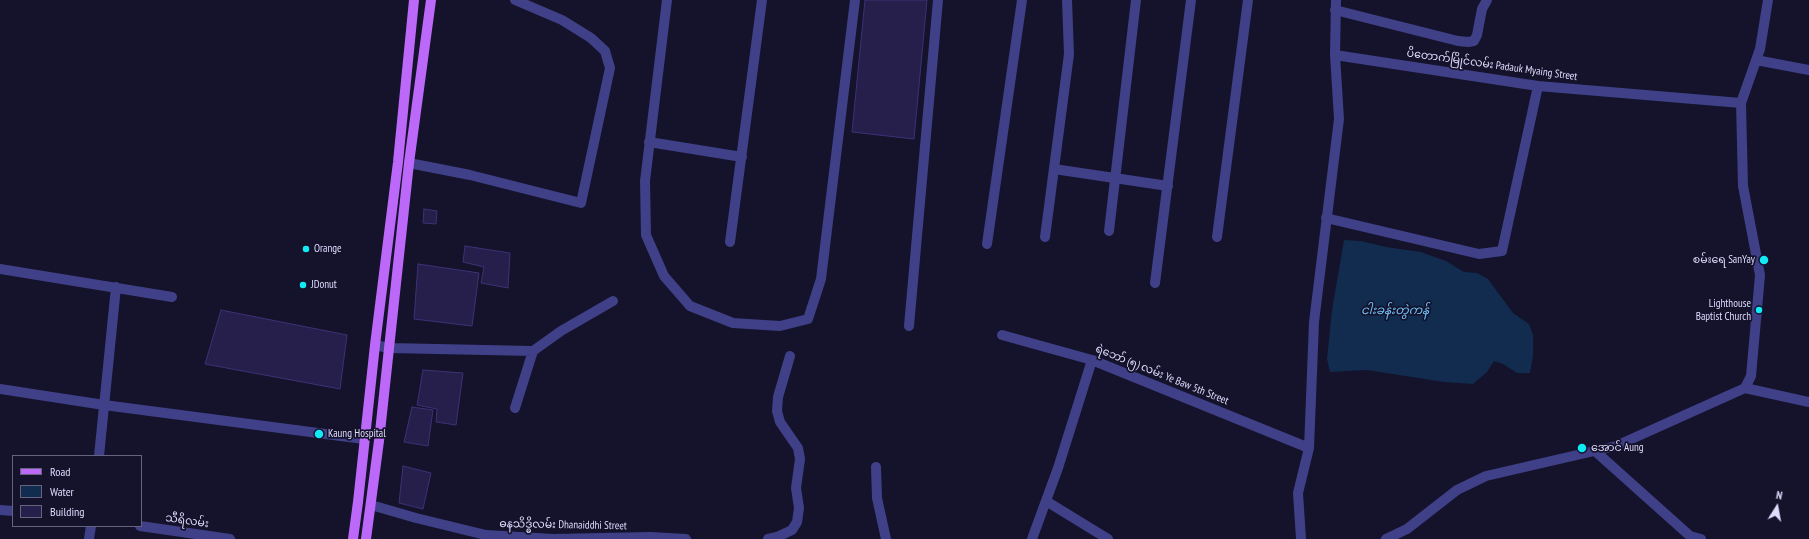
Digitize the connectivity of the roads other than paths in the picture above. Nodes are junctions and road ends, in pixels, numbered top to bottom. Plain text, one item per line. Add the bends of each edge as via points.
1 (414, 0) edge
2 (431, 0) edge
3 (516, 0) edge
4 (667, 0) edge
5 (762, 0) edge
6 (855, 0) edge
7 (938, 0) edge
8 (1022, 0) edge
9 (1067, 0) edge
10 (1136, 0) edge
11 (1191, 0) edge
12 (1248, 0) edge
13 (1487, 0) edge
14 (1768, 0) edge
15 (1335, 5) edge
16 (1335, 55) junction
17 (1756, 60) junction
18 (1809, 70) edge
19 (1538, 86) junction
20 (1741, 103) junction
21 (649, 142) junction
22 (742, 157) junction
23 (409, 163) junction
24 (1054, 169) junction
25 (1115, 179) junction
26 (1168, 186) junction
27 (1326, 218) junction
28 (1109, 231) dead end
29 (1045, 237) dead end
30 (1217, 237) dead end
31 (730, 242) dead end
32 (987, 244) dead end
33 (0, 269) edge
34 (1155, 283) dead end
35 (116, 287) junction
36 (172, 297) dead end
37 (613, 301) dead end
38 (909, 326) dead end
39 (1002, 335) dead end
40 (374, 345) junction
41 (389, 348) junction
42 (533, 351) junction
43 (790, 356) dead end
44 (1092, 360) junction
45 (1745, 388) junction
46 (0, 389) edge
47 (1809, 402) edge
48 (104, 405) junction
49 (515, 408) dead end
50 (364, 439) junction
51 (1309, 448) junction
52 (1595, 451) junction
53 (99, 455) edge
54 (876, 467) dead end
55 (1046, 501) junction
56 (371, 505) junction
57 (0, 510) edge
58 (12, 511) edge
59 (142, 526) edge
60 (91, 527) edge
61 (1690, 537) edge
62 (89, 539) edge
63 (230, 539) edge
64 (353, 539) edge
65 (366, 539) edge
66 (686, 539) edge
67 (768, 539) edge
68 (886, 539) edge
69 (1032, 539) edge
70 (1108, 539) edge
71 (1301, 539) edge
72 (1386, 539) edge
73 (1701, 539) edge

1 - 40 main road via 398,162
2 - 23 main road
3 - 23 street via 562,20 591,38 605,51 610,68 580,203 470,175
4 - 21 street
5 - 22 street
6 - 21 street via 821,279 808,319 780,326 733,323 690,306 664,276 646,235 645,181
7 - 38 street
8 - 32 street
9 - 24 street via 1069,54
10 - 25 street
11 - 26 street
12 - 30 street
13 - 15 street via 1482,9 1477,35 1474,40 1468,42
14 - 17 street
15 - 16 street
16 - 19 street, ပိတောက်မြိုင်လမ်း Padauk Myaing Street
16 - 27 street via 1339,119
17 - 18 street
17 - 20 street
19 - 20 street, ပိတောက်မြိုင်လမ်း Padauk Myaing Street
19 - 27 street via 1502,251 1479,254
20 - 45 street via 1743,186 1760,275 1751,376
21 - 22 street
22 - 31 street
23 - 41 main road
24 - 25 street
24 - 29 street
25 - 26 street
25 - 28 street
26 - 34 street
27 - 51 street via 1314,322
33 - 35 street
35 - 36 street
35 - 48 street
37 - 42 street via 561,331
39 - 44 street, ရဲဘော် (၅) လမ်း Ye Baw 5th Street
40 - 41 street
40 - 50 main road
41 - 42 street
41 - 56 main road
42 - 49 street
43 - 67 street via 778,397 777,411 780,422 798,448 800,459 796,488 799,508 792,530 777,538
44 - 51 street, ရဲဘော် (၅) လမ်း Ye Baw 5th Street
44 - 55 street
45 - 47 street
45 - 52 street via 1616,446
46 - 48 street
48 - 50 street
48 - 53 street
50 - 64 main road
51 - 71 street via 1298,493
52 - 61 street
52 - 72 street via 1486,476 1457,490 1407,529
54 - 68 street via 876,498
55 - 69 street
55 - 70 street
56 - 65 main road
56 - 66 street, ဓနသိဒ္ဓိလမ်း Dhanaiddhi Street via 486,535 553,539
57 - 58 street
59 - 63 street, သီရိလမ်း
60 - 62 street
61 - 73 street

